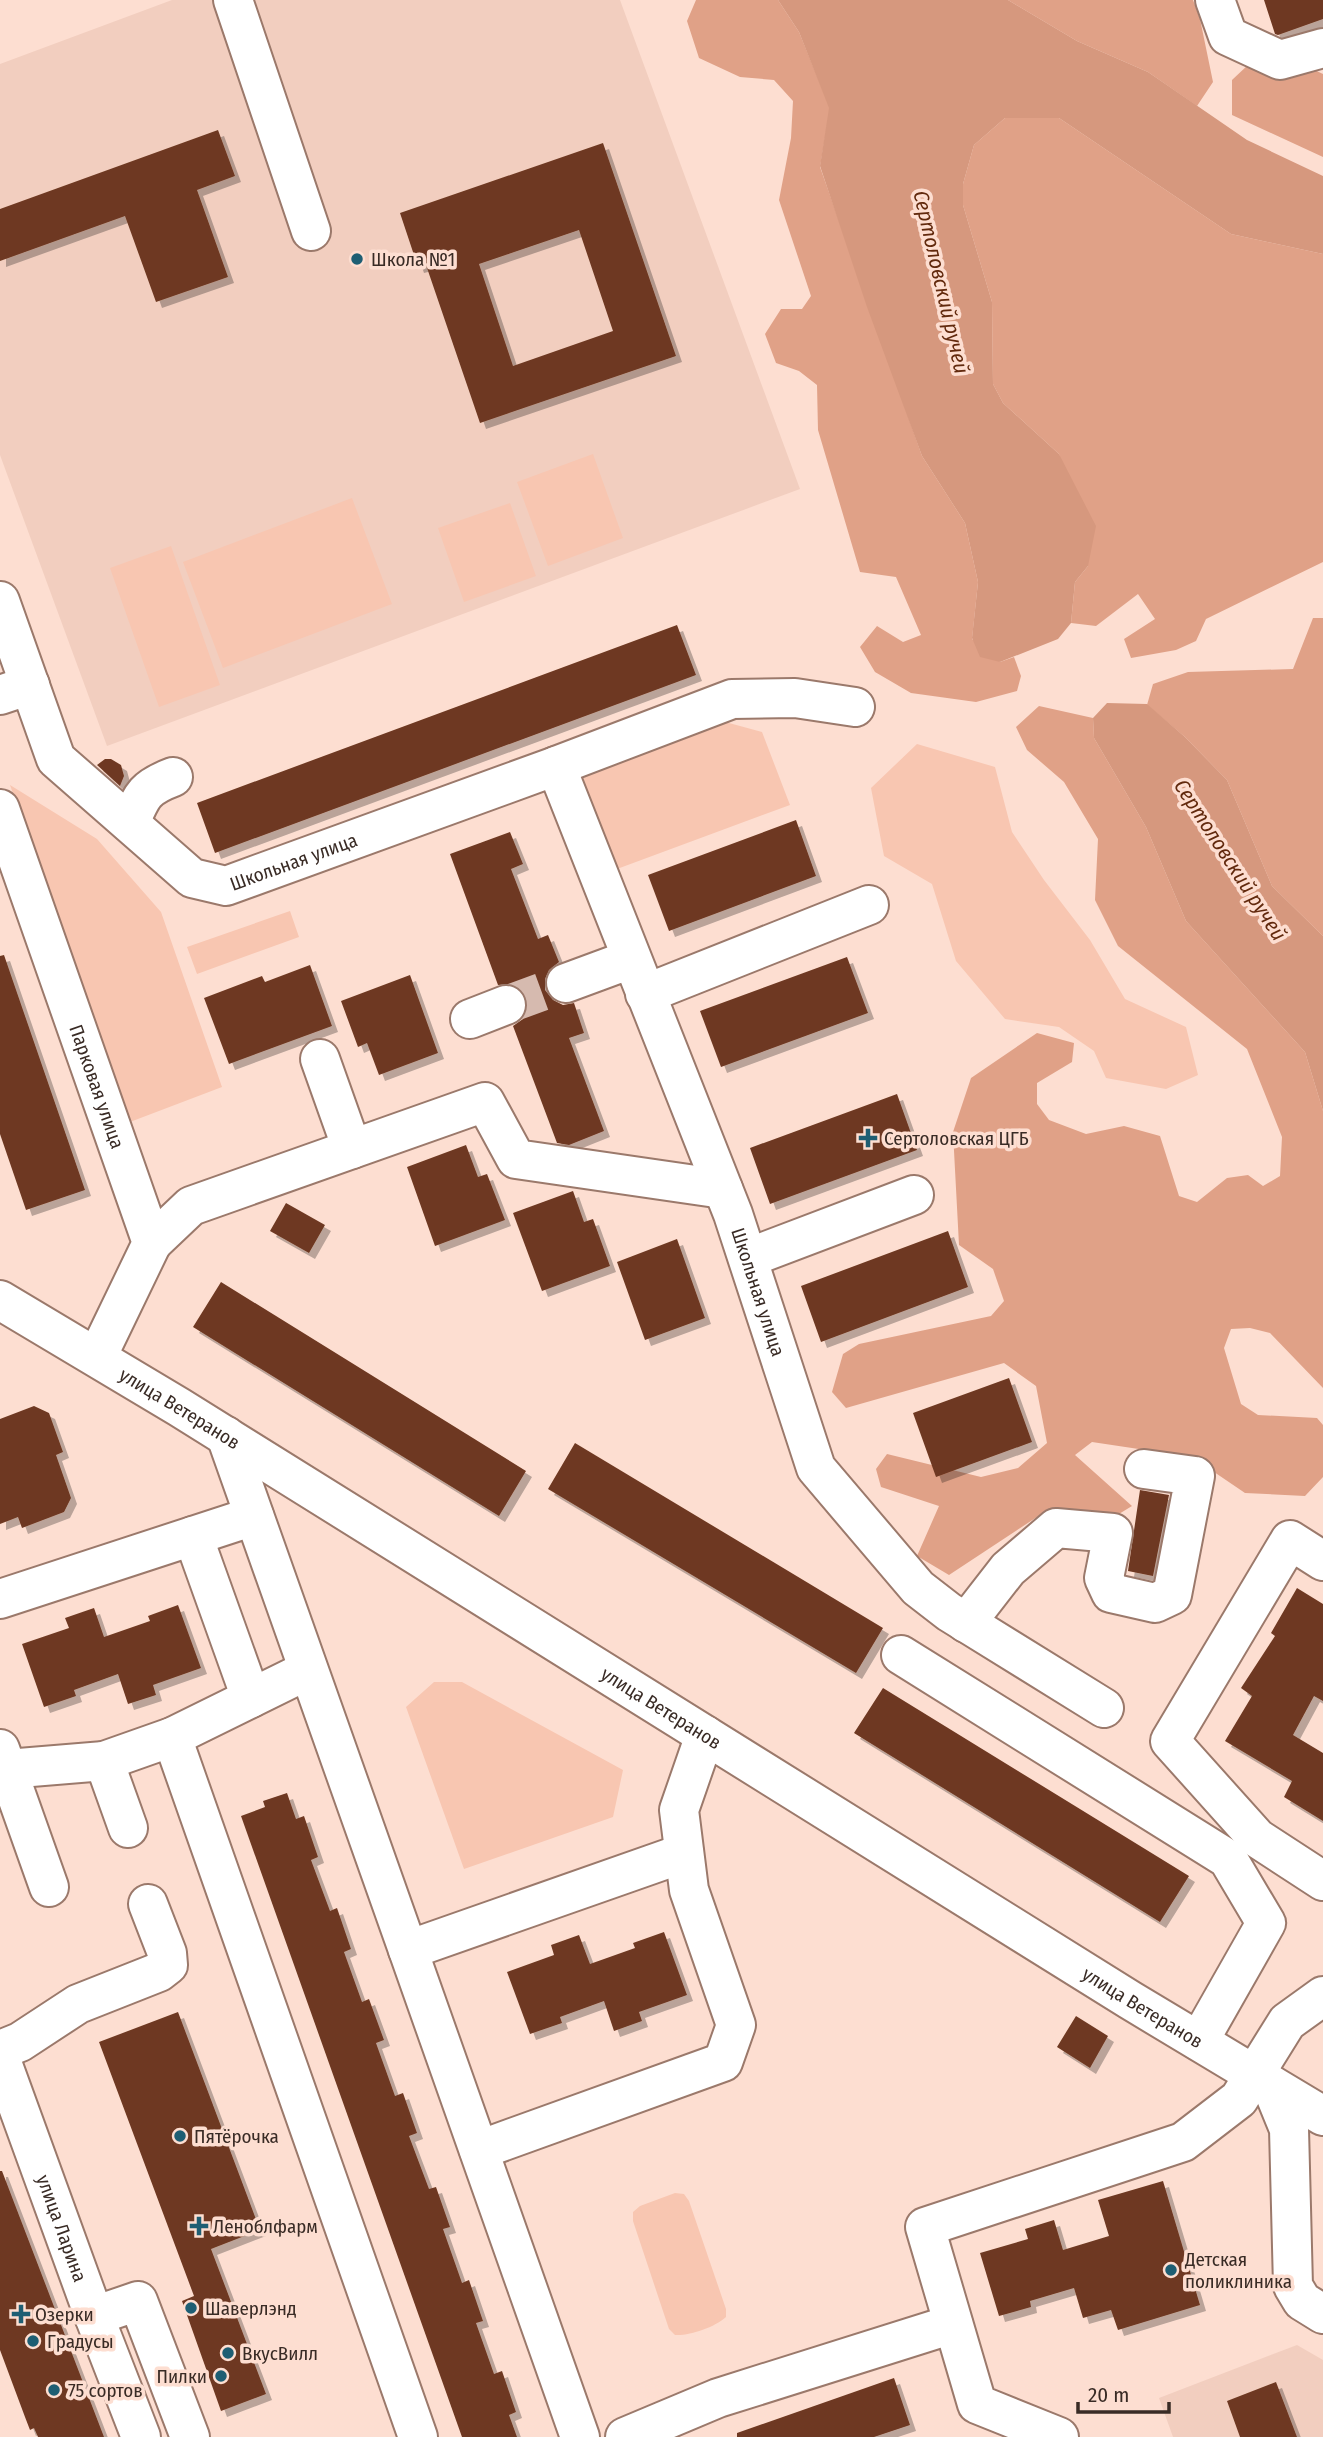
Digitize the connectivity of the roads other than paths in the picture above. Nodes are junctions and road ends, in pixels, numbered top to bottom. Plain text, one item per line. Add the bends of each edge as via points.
1 (233, 0) edge
2 (1215, 0) edge
3 (1323, 48) edge
4 (311, 231) dead end
5 (0, 601) edge
6 (15, 690) edge
7 (855, 707) dead end
8 (556, 766) junction
9 (173, 777) dead end
10 (0, 809) edge
11 (130, 823) junction
12 (869, 905) dead end
13 (631, 959) junction
14 (566, 983) tunnel mouth
15 (645, 994) junction
16 (506, 1005) tunnel mouth
17 (470, 1019) dead end
18 (320, 1059) dead end
19 (352, 1149) junction
20 (723, 1189) junction
21 (914, 1195) dead end
22 (152, 1243) junction
23 (748, 1258) junction
24 (0, 1300) edge
25 (97, 1357) junction
26 (226, 1436) junction
27 (1144, 1469) dead end
28 (254, 1516) junction
29 (193, 1536) junction
30 (1323, 1561) edge
31 (0, 1599) edge
32 (957, 1618) junction
33 (308, 1670) junction
34 (251, 1698) junction
35 (1104, 1708) dead end
36 (705, 1735) junction
37 (172, 1737) junction
38 (4, 1759) edge
39 (104, 1761) junction
40 (128, 1828) dead end
41 (684, 1853) junction
42 (1323, 1881) edge
43 (49, 1887) dead end
44 (148, 1904) dead end
45 (408, 1950) junction
46 (1323, 1996) edge
47 (1199, 2041) junction
48 (0, 2050) edge
49 (0, 2057) edge
50 (1262, 2080) junction
51 (1323, 2116) edge
52 (479, 2150) junction
53 (1323, 2314) edge
54 (94, 2316) junction
55 (953, 2324) junction
56 (142, 2437) edge
57 (190, 2437) edge
58 (418, 2437) edge
59 (580, 2437) edge
60 (625, 2437) edge
61 (1059, 2437) edge

1 - 4 street
2 - 3 street via 1228,36 1280,60
5 - 6 street, Школьная улица
6 - 11 street, Школьная улица via 56,759
7 - 8 street, Школьная улица via 795,698 732,699
8 - 11 street, Школьная улица via 226,886 192,877
8 - 13 street, Школьная улица
9 - 11 street via 143,793
10 - 22 street, Парковая улица
12 - 15 street
13 - 14 street
13 - 15 street, Школьная улица
15 - 20 street, Школьная улица
16 - 17 street
18 - 19 street
19 - 20 street via 485,1102 516,1159
19 - 22 street via 191,1206
20 - 23 street, Школьная улица
21 - 23 street
22 - 25 street
23 - 32 street, Школьная улица via 816,1468 918,1588
24 - 25 street, улица Ветеранов
25 - 26 street, улица Ветеранов
26 - 28 street
26 - 36 street, улица Ветеранов
27 - 32 street via 1195,1476 1172,1595 1155,1603 1111,1592 1104,1578 1113,1532 1056,1528
28 - 29 street
28 - 33 street
29 - 31 street
29 - 34 street
30 - 42 street via 1290,1540 1170,1741 1257,1838
32 - 35 street, Школьная улица
32 - 47 street via 909,1660 1228,1859 1266,1923
33 - 34 street
33 - 45 street
34 - 37 street
36 - 41 street via 679,1810
36 - 47 street, улица Ветеранов
37 - 39 street
37 - 58 street
38 - 39 street
38 - 43 street
39 - 40 street
41 - 45 street
41 - 52 street via 689,1890 736,2025 723,2062
44 - 48 street via 168,1965 78,2004
45 - 52 street
46 - 50 street via 1287,2022
47 - 50 street, улица Ветеранов
49 - 54 street, улица Ларина
50 - 51 street, улица Ветеранов
50 - 53 street via 1289,2129 1293,2286 1302,2301
50 - 55 street via 1183,2142 925,2227
52 - 59 street
54 - 56 street, улица Ларина
54 - 57 street via 138,2301
55 - 60 street via 718,2398
55 - 61 street via 977,2404

